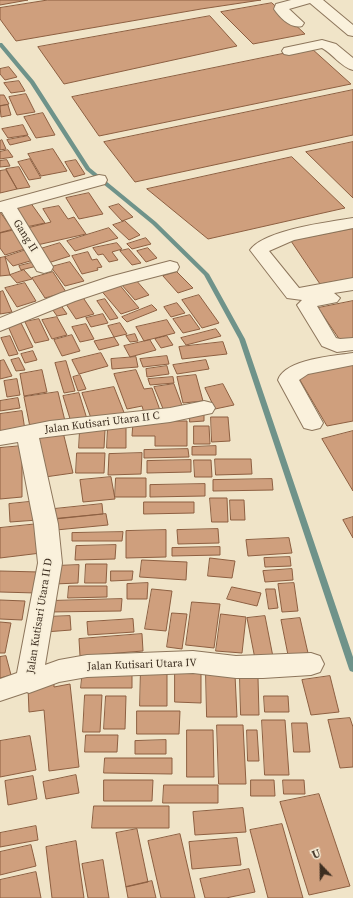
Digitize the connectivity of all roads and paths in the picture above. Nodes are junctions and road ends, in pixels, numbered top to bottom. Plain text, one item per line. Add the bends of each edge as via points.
1 (306, 0) edge
2 (315, 0) edge
3 (347, 11) dead end
4 (332, 14) junction
5 (297, 23) dead end
6 (353, 32) edge
7 (289, 51) dead end
8 (353, 66) edge
9 (99, 180) dead end
10 (3, 206) edge
11 (353, 223) edge
12 (44, 267) dead end
13 (170, 267) dead end
14 (353, 284) edge
15 (353, 294) edge
16 (0, 325) edge
17 (353, 344) edge
18 (353, 359) edge
19 (204, 408) dead end
20 (312, 423) dead end
21 (27, 433) junction
22 (0, 438) edge
23 (312, 664) dead end
24 (29, 682) junction
25 (0, 690) edge

1 - 5 street via 281,7
2 - 4 street
3 - 4 street
4 - 6 street
7 - 8 street via 327,45
9 - 10 street
10 - 12 street, Gang II
11 - 14 street via 285,237 259,250 294,294
13 - 16 street via 68,297
15 - 17 street via 306,305 329,342 337,346
18 - 20 street via 302,369 289,377 288,380
19 - 21 street, Jalan Kutisari Utara II C via 170,415 50,428
21 - 22 street, Jalan Kutisari Utara II C
21 - 24 street, Jalan Kutisari Utara II D via 46,524 50,562
23 - 24 street, Jalan Kutisari Utara IV via 236,667 193,662 87,666 59,671
24 - 25 street, Jalan Kutisari Utara IV

